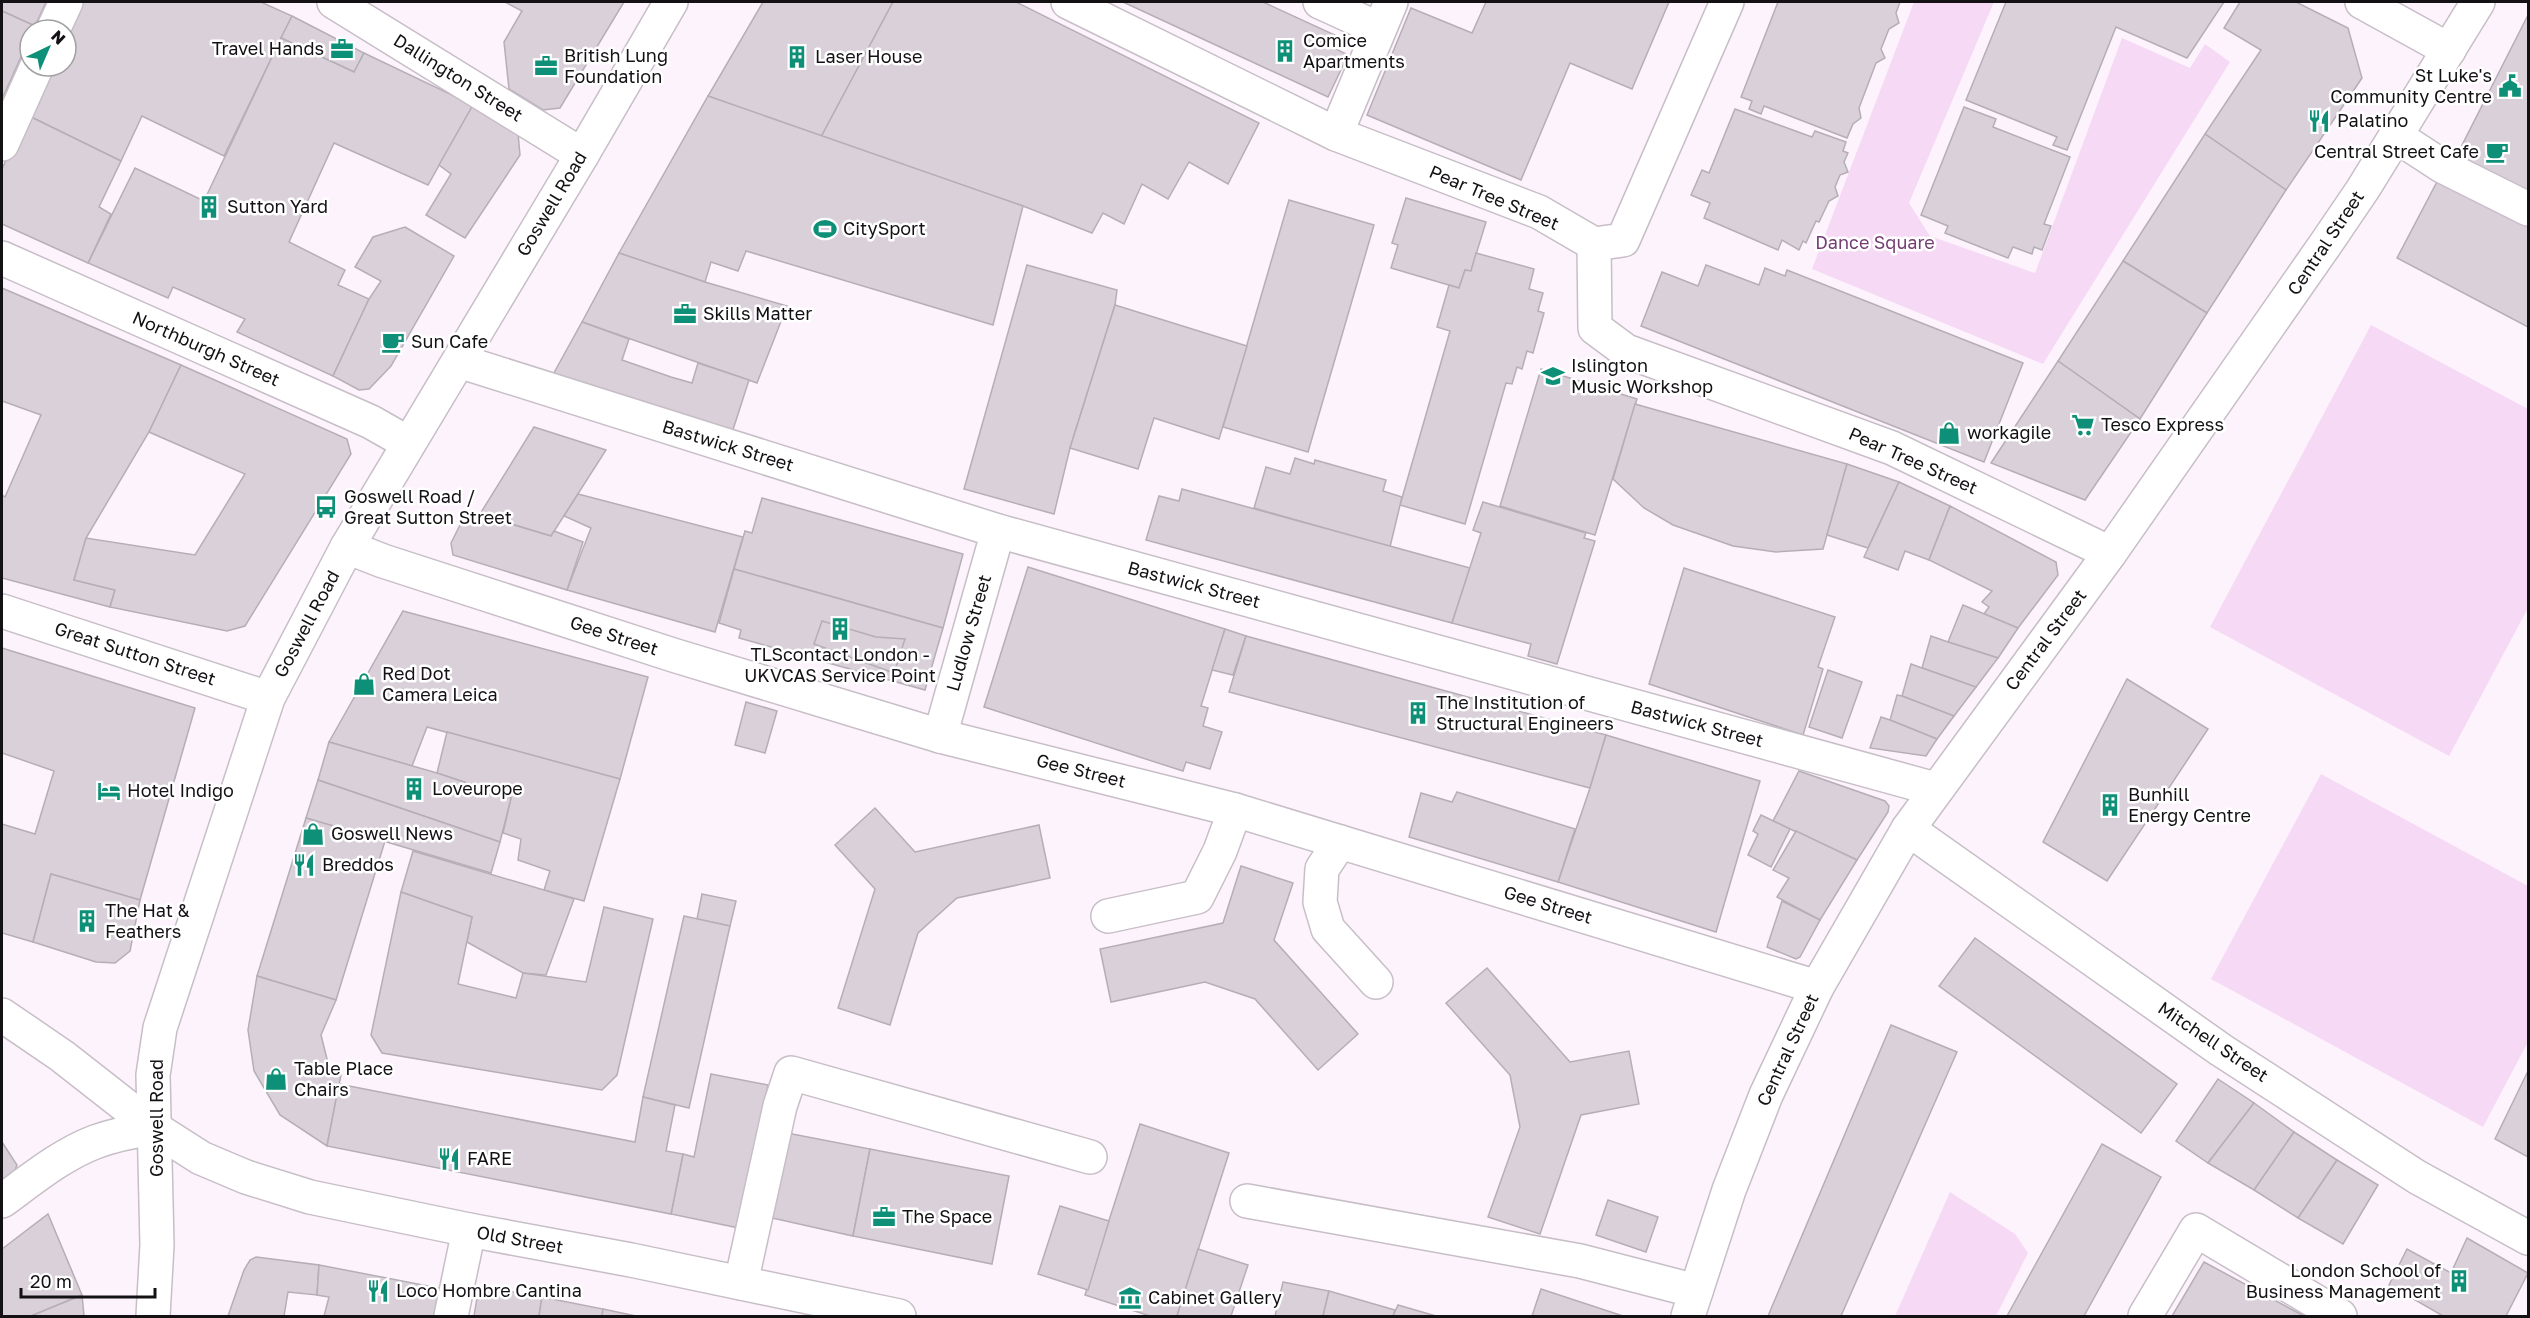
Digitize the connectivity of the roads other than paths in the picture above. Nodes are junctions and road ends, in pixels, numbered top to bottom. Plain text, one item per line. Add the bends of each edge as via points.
1 (66, 2) edge
2 (334, 2) edge
3 (671, 2) edge
4 (1068, 2) edge
5 (1320, 2) edge
6 (1727, 2) edge
7 (2362, 2) edge
8 (2478, 2) edge
9 (1385, 15) edge
10 (59, 18) edge
11 (2449, 50) junction
12 (32, 78) edge
13 (1336, 134) junction
14 (2396, 136) junction
15 (2, 144) edge
16 (582, 155) junction
17 (2529, 209) edge
18 (1594, 244) junction
19 (2, 258) edge
20 (459, 361) junction
21 (408, 443) junction
22 (998, 531) junction
23 (347, 547) junction
24 (2110, 553) junction
25 (2, 610) edge
26 (268, 698) junction
27 (940, 735) junction
28 (1935, 789) junction
29 (1235, 810) junction
30 (1908, 829) junction
31 (1340, 842) junction
32 (1108, 916) dead end
33 (1376, 982) dead end
34 (1817, 987) junction
35 (2, 1015) edge
36 (154, 1128) junction
37 (1090, 1157) dead end
38 (2, 1201) edge
39 (1247, 1201) dead end
40 (469, 1230) junction
41 (2529, 1238) edge
42 (741, 1283) junction
43 (1692, 1304) edge
44 (153, 1317) edge
45 (451, 1317) edge
46 (898, 1317) edge
47 (2145, 1317) edge
48 (2340, 1317) edge

1 - 10 street
2 - 16 street, Dallington Street
3 - 16 street, Goswell Road
4 - 13 street, Pear Tree Street
5 - 9 street
6 - 18 street via 1623,240
7 - 11 street
8 - 11 street, Central Street
9 - 13 street
11 - 14 street, Central Street
12 - 15 street
13 - 18 street, Pear Tree Street via 1539,212
14 - 17 street via 2442,165
14 - 24 street, Central Street via 2327,242
16 - 20 street, Goswell Road
18 - 24 street, Pear Tree Street via 1595,328 1626,351 1892,448
19 - 21 street, Northburgh Street via 371,422
20 - 21 street, Goswell Road
20 - 22 street, Bastwick Street
21 - 23 street, Goswell Road
22 - 27 street, Ludlow Street
22 - 28 street, Bastwick Street
23 - 26 street, Goswell Road
23 - 27 street, Gee Street via 673,655
24 - 28 street, Central Street
25 - 26 street, Great Sutton Street
26 - 36 street, Goswell Road via 160,1028 153,1075
27 - 29 street, Gee Street
28 - 30 street, Central Street
29 - 31 street, Gee Street
29 - 32 street via 1197,897
30 - 34 street, Central Street
30 - 41 street, Mitchell Street via 2221,1050 2417,1176
31 - 33 street via 1322,869 1320,902 1328,929
31 - 34 street, Gee Street
34 - 43 street, Central Street via 1761,1106 1728,1190
35 - 36 street, Old Street via 72,1063
36 - 38 street via 94,1142 63,1158
36 - 40 street, Old Street via 201,1158 246,1177 310,1197
36 - 44 street, Goswell Road via 158,1245
37 - 42 street via 791,1073 780,1106
39 - 43 street via 1580,1261
40 - 42 street, Old Street
40 - 45 street
42 - 46 street, Old Street
47 - 48 street via 2196,1230

